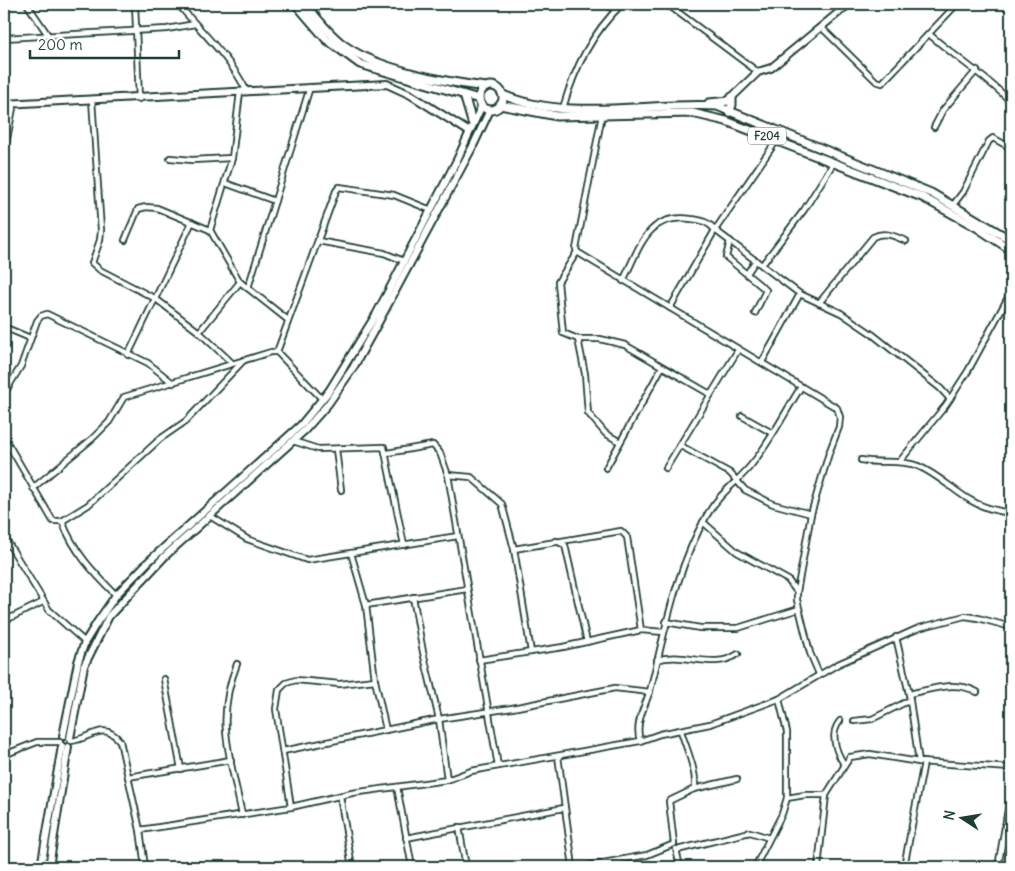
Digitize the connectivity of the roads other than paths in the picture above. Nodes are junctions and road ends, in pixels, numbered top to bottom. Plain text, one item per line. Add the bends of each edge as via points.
1 (27, 4) edge
2 (135, 4) edge
3 (178, 4) edge
4 (296, 4) edge
5 (305, 4) edge
6 (604, 4) edge
7 (622, 4) edge
8 (667, 4) edge
9 (849, 4) edge
10 (958, 4) edge
11 (616, 10) junction
12 (195, 24) junction
13 (821, 27) junction
14 (134, 31) junction
15 (929, 34) junction
16 (48, 35) junction
17 (4, 38) edge
18 (977, 70) junction
19 (758, 72) junction
20 (486, 87) junction
21 (310, 88) junction
22 (240, 92) junction
23 (248, 92) junction
24 (464, 95) junction
25 (503, 95) junction
26 (139, 99) junction
27 (730, 99) junction
28 (92, 100) junction
29 (481, 102) junction
30 (1011, 102) edge
31 (14, 103) junction
32 (4, 104) edge
33 (692, 104) junction
34 (500, 105) junction
35 (564, 108) junction
36 (490, 110) junction
37 (726, 110) junction
38 (574, 112) junction
39 (602, 115) junction
40 (719, 119) junction
41 (472, 122) junction
42 (934, 127) dead end
43 (468, 131) junction
44 (777, 140) junction
45 (1011, 148) edge
46 (4, 154) edge
47 (170, 158) dead end
48 (232, 158) junction
49 (834, 162) junction
50 (225, 183) junction
51 (276, 200) junction
52 (953, 205) junction
53 (431, 210) junction
54 (192, 222) junction
55 (210, 230) junction
56 (715, 230) junction
57 (125, 240) dead end
58 (1011, 240) edge
59 (318, 241) junction
60 (730, 241) junction
61 (906, 241) dead end
62 (1011, 250) edge
63 (577, 252) junction
64 (756, 260) junction
65 (404, 261) junction
66 (762, 265) junction
67 (748, 272) junction
68 (624, 281) junction
69 (240, 282) junction
70 (248, 288) junction
71 (1011, 292) edge
72 (800, 294) junction
73 (156, 299) junction
74 (819, 304) junction
75 (670, 308) junction
76 (755, 313) dead end
77 (288, 320) junction
78 (4, 327) edge
79 (199, 332) junction
80 (30, 338) junction
81 (578, 338) junction
82 (738, 350) junction
83 (277, 352) junction
84 (128, 355) junction
85 (245, 359) junction
86 (762, 362) junction
87 (232, 363) junction
88 (662, 367) junction
89 (173, 383) junction
90 (801, 387) junction
91 (4, 394) edge
92 (710, 394) junction
93 (322, 399) junction
94 (950, 399) junction
95 (742, 416) dead end
96 (772, 433) junction
97 (4, 437) edge
98 (292, 441) junction
99 (620, 442) junction
100 (681, 446) junction
101 (336, 450) junction
102 (386, 453) junction
103 (860, 460) dead end
104 (900, 461) junction
105 (606, 468) dead end
106 (666, 468) dead end
107 (448, 475) junction
108 (734, 480) junction
109 (33, 488) junction
110 (341, 490) dead end
111 (1011, 513) edge
112 (811, 514) junction
113 (210, 516) junction
114 (62, 521) junction
115 (704, 522) junction
116 (4, 536) edge
117 (458, 536) junction
118 (556, 541) junction
119 (404, 545) junction
120 (514, 549) junction
121 (351, 553) junction
122 (467, 589) junction
123 (797, 592) junction
124 (116, 595) junction
125 (413, 597) junction
126 (43, 602) junction
127 (366, 605) junction
128 (799, 608) junction
129 (4, 621) edge
130 (666, 622) junction
131 (1011, 627) edge
132 (641, 630) junction
133 (663, 632) junction
134 (896, 637) junction
135 (86, 642) junction
136 (587, 642) junction
137 (531, 652) junction
138 (738, 654) dead end
139 (479, 660) junction
140 (656, 660) junction
141 (237, 664) dead end
142 (819, 674) junction
143 (164, 679) dead end
144 (375, 680) junction
145 (650, 692) junction
146 (976, 692) dead end
147 (909, 694) junction
148 (779, 699) junction
149 (910, 700) junction
150 (489, 711) junction
151 (439, 718) junction
152 (840, 721) dead end
153 (854, 721) dead end
154 (386, 730) junction
155 (681, 731) junction
156 (640, 741) junction
157 (66, 742) junction
158 (283, 751) junction
159 (5, 753) edge
160 (558, 756) junction
161 (231, 760) junction
162 (922, 762) junction
163 (844, 764) junction
164 (498, 766) junction
165 (1011, 768) edge
166 (181, 769) junction
167 (128, 777) junction
168 (737, 779) dead end
169 (447, 780) junction
170 (397, 787) junction
171 (694, 789) junction
172 (1011, 792) edge
173 (826, 795) junction
174 (340, 796) junction
175 (787, 798) junction
176 (291, 807) junction
177 (564, 808) junction
178 (242, 815) junction
179 (459, 827) junction
180 (140, 830) junction
181 (406, 838) junction
182 (769, 838) junction
183 (674, 844) junction
184 (677, 850) junction
185 (41, 867) edge
186 (49, 867) edge
187 (145, 867) edge
188 (352, 867) edge
189 (412, 867) edge
190 (466, 867) edge
191 (573, 867) edge
192 (581, 867) edge
193 (680, 867) edge
194 (755, 867) edge
195 (818, 867) edge
196 (904, 867) edge
197 (998, 867) edge

1 - 16 street
2 - 14 street
3 - 12 street
4 - 24 main road via 326,39 360,64
5 - 20 main road, F204 via 333,36 362,55 426,76
6 - 11 street
7 - 11 street
8 - 19 street
9 - 13 main road
10 - 15 street
11 - 35 street via 588,46 570,84
12 - 14 street
12 - 23 street
13 - 15 street via 882,83
13 - 19 main road via 771,68
14 - 16 street
14 - 26 street
15 - 18 street
16 - 17 street
18 - 30 street
18 - 42 street via 943,110
19 - 27 main road
20 - 25 main road, F204 via 498,88
20 - 29 main road via 481,92
21 - 23 main road
21 - 43 main road via 393,86
21 - 51 street
22 - 23 main road
22 - 26 main road
22 - 48 street
24 - 29 main road
24 - 41 main road
25 - 34 main road
25 - 35 main road, F204 via 536,106
26 - 28 main road
27 - 33 main road
27 - 37 main road via 732,105
28 - 31 main road
28 - 73 street via 101,230 92,263
29 - 36 main road
29 - 41 main road
31 - 32 main road
31 - 46 street
33 - 37 main road, F204
33 - 38 main road, F204
34 - 36 main road
34 - 38 main road, F204 via 540,114
35 - 38 main road, F204
36 - 98 main road via 353,368 328,404
37 - 40 street
37 - 52 main road, F204 via 920,188
38 - 39 main road, F204
39 - 40 main road, F204 via 692,113
39 - 63 street
40 - 44 main road, F204
41 - 43 main road
43 - 53 main road
44 - 49 main road, F204
44 - 56 street
45 - 52 street via 998,139 989,141
47 - 48 street
48 - 50 street
49 - 62 main road, F204 via 922,197
49 - 66 street via 804,210
50 - 51 street
50 - 55 street
51 - 70 street
52 - 58 main road, F204
53 - 59 street via 394,195 339,187
53 - 65 main road
54 - 55 street
54 - 57 street via 146,206 138,209
54 - 73 street
55 - 69 street
56 - 60 street
56 - 68 street via 702,220 666,219 647,236
56 - 75 street
59 - 65 street via 384,253
59 - 77 street
60 - 64 street
60 - 67 street via 726,257
61 - 74 street via 881,233 873,237
63 - 68 street
63 - 81 street via 558,282 558,288 563,333
64 - 66 street
64 - 67 street
65 - 93 main road via 351,357
66 - 72 street
67 - 76 street via 766,290
68 - 75 street
69 - 70 street
69 - 79 street
70 - 77 street
71 - 94 street
72 - 74 street
72 - 86 street
73 - 79 street
73 - 84 street
74 - 94 street via 841,313 872,334
75 - 82 street
77 - 83 street
78 - 80 street
79 - 87 street
80 - 84 street via 41,316 47,314
80 - 91 street via 21,366
81 - 88 street via 625,345
81 - 99 street via 588,413 605,433
82 - 86 street
82 - 92 street
83 - 85 street
83 - 93 street
84 - 89 street via 148,363
85 - 87 street
85 - 114 street via 186,421 160,440 93,501
86 - 90 street
87 - 89 street
88 - 92 street
88 - 99 street
89 - 109 street via 124,397 109,422
90 - 96 street
90 - 112 street via 837,408 840,417 838,435 829,453
92 - 100 street
93 - 124 main road via 300,425 166,545
94 - 104 street
95 - 96 street
96 - 108 street via 752,464
97 - 109 street
98 - 101 street via 318,449
98 - 113 main road
99 - 105 street
100 - 106 street
100 - 108 street via 730,473
101 - 102 street via 378,446 384,447
101 - 110 street
102 - 107 street via 432,445 438,449
102 - 119 street
103 - 104 street
104 - 111 street via 920,467 984,507
107 - 117 street
107 - 120 street via 471,477 502,504
108 - 112 street via 745,490 773,504
108 - 115 street
109 - 114 street via 53,521
112 - 123 street
113 - 121 street via 247,539 298,559
113 - 157 main road via 151,569 103,626 81,679
114 - 124 street via 68,538 85,562
115 - 123 street via 737,552 788,580
115 - 130 street via 684,560
116 - 126 street
117 - 119 street
117 - 122 street
118 - 120 street
118 - 132 street via 621,531 625,534
118 - 136 street via 565,545
119 - 121 street
120 - 137 street
121 - 127 street
122 - 125 street
122 - 139 street
123 - 128 street
124 - 135 main road
125 - 127 street
125 - 151 street
126 - 129 street
126 - 135 street
127 - 144 street
128 - 130 street via 738,628 700,628
128 - 142 street via 810,653
130 - 133 street
131 - 134 street via 965,616
132 - 133 street
132 - 136 street
133 - 140 street
134 - 142 street
134 - 147 street
135 - 157 main road via 73,683
136 - 137 street
137 - 139 street
138 - 140 street via 717,661 686,657
139 - 150 street
140 - 145 street
141 - 161 street via 224,711 225,738
142 - 148 street
143 - 166 street
144 - 154 street
144 - 158 street via 340,684 286,682 279,690 276,709
145 - 150 street via 615,688
145 - 156 street via 636,730
146 - 147 street via 956,685
147 - 149 street
148 - 155 street
148 - 175 street via 787,732
149 - 153 street via 872,719
149 - 162 street
150 - 151 street
150 - 164 street
151 - 154 street
151 - 169 street
152 - 163 street via 836,725 834,739
154 - 158 street
155 - 156 street
155 - 171 street via 692,763
156 - 160 street
157 - 159 street via 37,742
157 - 167 street via 82,740 93,732 106,731 116,735 124,752
157 - 185 main road
157 - 186 main road
158 - 176 street
160 - 164 street
160 - 177 street
161 - 166 street
161 - 178 street
162 - 163 street via 870,754 850,757
162 - 165 street
162 - 196 street
163 - 173 street
164 - 169 street
166 - 167 street
167 - 180 street
168 - 171 street
169 - 170 street
170 - 174 street
170 - 181 street
171 - 183 street via 669,801
172 - 197 street
173 - 175 street
173 - 195 street
174 - 176 street
174 - 188 street
175 - 182 street
176 - 178 street
177 - 179 street
177 - 191 street
178 - 180 street
179 - 181 street
179 - 190 street
180 - 187 street
181 - 189 street
182 - 184 street via 750,832
182 - 194 street
183 - 184 street
183 - 192 street via 647,855
184 - 193 street

